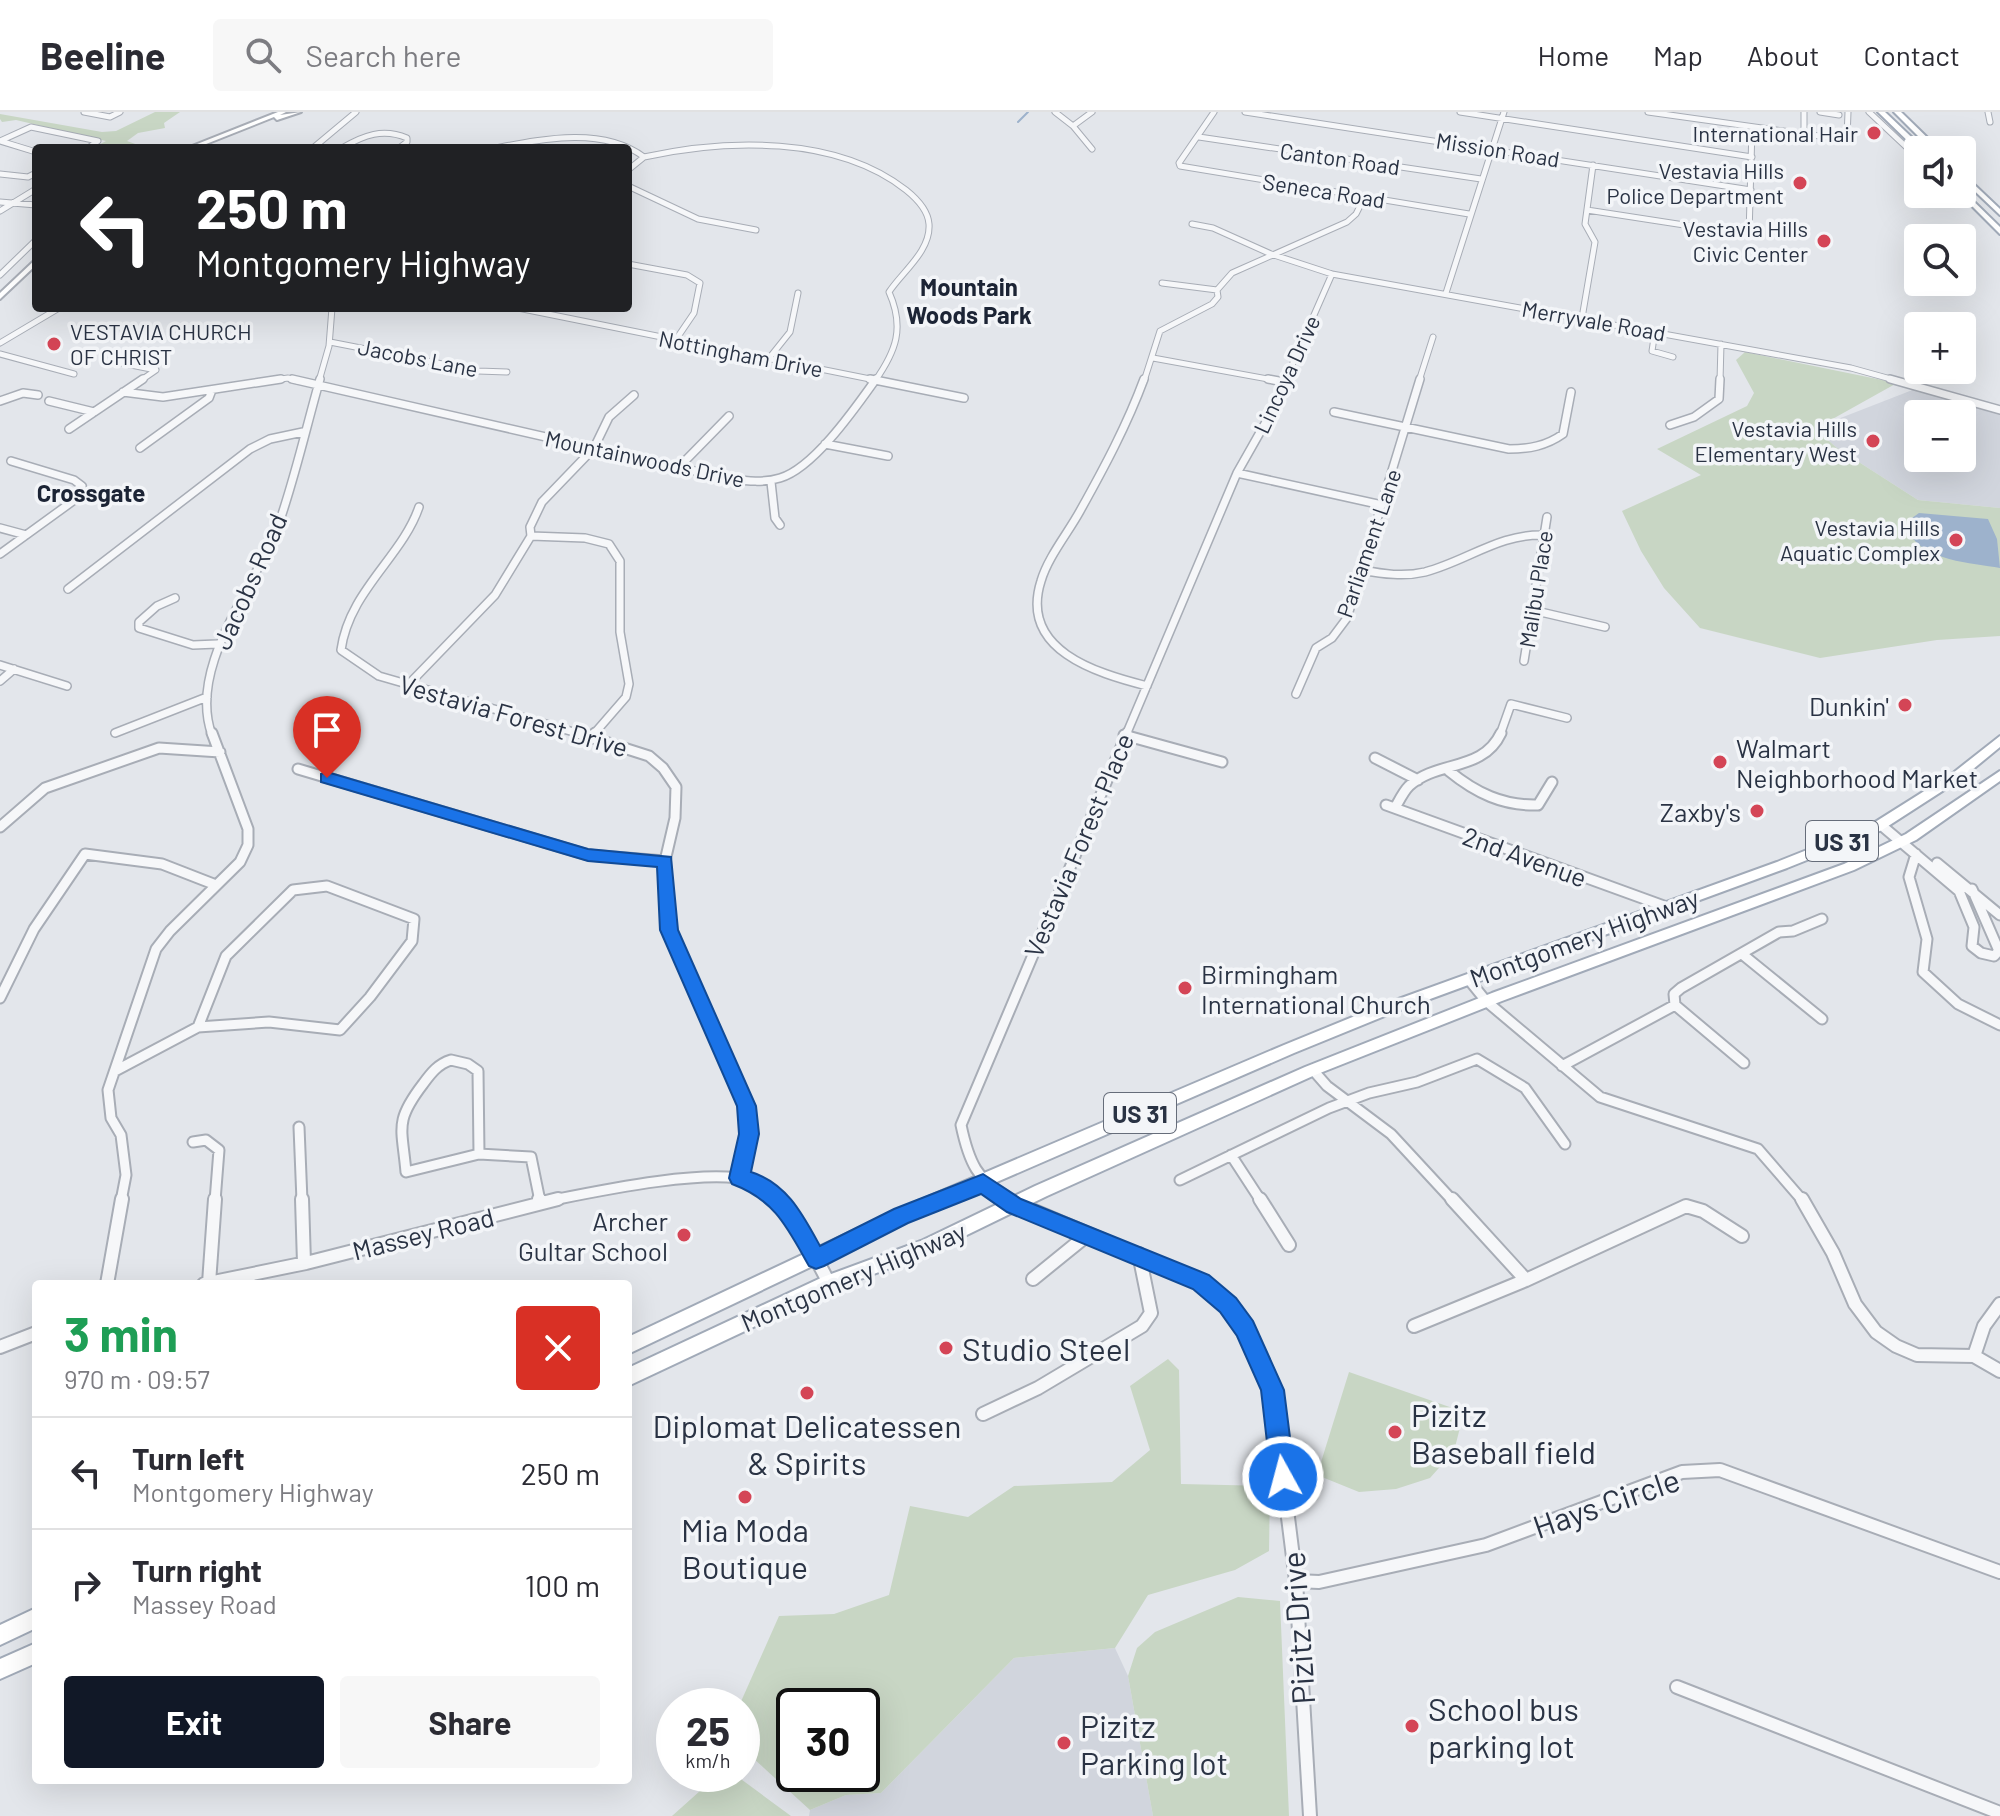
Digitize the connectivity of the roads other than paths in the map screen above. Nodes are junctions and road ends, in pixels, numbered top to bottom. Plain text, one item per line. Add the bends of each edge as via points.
1 (84, 112) edge
2 (120, 112) edge
3 (283, 112) edge
4 (298, 112) edge
5 (356, 112) edge
6 (1055, 112) edge
7 (1092, 112) edge
8 (1214, 112) edge
9 (1245, 112) edge
10 (1460, 112) edge
11 (1504, 112) edge
12 (1648, 112) edge
13 (1710, 112) edge
14 (1804, 112) edge
15 (1820, 112) edge
16 (1869, 112) edge
17 (1881, 112) edge
18 (1897, 112) edge
19 (1988, 112) edge
20 (1848, 114) edge
21 (1839, 115) dead end
22 (1501, 119) junction
23 (1709, 121) junction
24 (1990, 122) dead end
25 (1073, 126) junction
26 (1752, 128) junction
27 (0, 134) edge
28 (1804, 134) junction
29 (10, 136) junction
30 (1906, 136) edge
31 (1922, 136) edge
32 (217, 137) junction
33 (1199, 137) junction
34 (0, 141) edge
35 (94, 144) edge
36 (200, 144) edge
37 (318, 144) edge
38 (349, 144) edge
39 (404, 144) edge
40 (520, 144) edge
41 (626, 144) edge
42 (1904, 145) edge
43 (632, 147) edge
44 (1492, 148) junction
45 (1092, 149) dead end
46 (32, 151) edge
47 (644, 157) junction
48 (1752, 157) junction
49 (1593, 165) junction
50 (632, 167) edge
51 (2, 174) edge
52 (32, 175) edge
53 (1481, 179) junction
54 (632, 188) edge
55 (1976, 189) edge
56 (1751, 190) junction
57 (32, 191) edge
58 (1365, 196) junction
59 (0, 202) edge
60 (13, 203) junction
61 (32, 205) edge
62 (1976, 207) edge
63 (1587, 210) junction
64 (0, 211) edge
65 (2000, 213) edge
66 (1469, 214) junction
67 (1192, 224) dead end
68 (756, 230) dead end
69 (2000, 232) edge
70 (32, 244) edge
71 (1271, 254) junction
72 (32, 265) edge
73 (632, 265) edge
74 (1332, 274) junction
75 (0, 275) edge
76 (1162, 283) dead end
77 (1217, 290) junction
78 (2, 293) edge
79 (798, 293) dead end
80 (1446, 293) junction
81 (52, 312) edge
82 (332, 312) edge
83 (539, 312) edge
84 (1582, 318) junction
85 (1655, 331) junction
86 (1433, 337) dead end
87 (677, 338) junction
88 (330, 342) junction
89 (0, 343) edge
90 (1721, 344) junction
91 (0, 354) edge
92 (770, 357) junction
93 (1673, 357) dead end
94 (1153, 358) junction
95 (116, 362) dead end
96 (507, 372) dead end
97 (74, 374) dead end
98 (875, 380) junction
99 (1284, 382) junction
100 (316, 387) junction
101 (212, 390) junction
102 (123, 392) junction
103 (1571, 392) dead end
104 (38, 395) dead end
105 (634, 395) dead end
106 (964, 398) dead end
107 (0, 401) edge
108 (49, 401) dead end
109 (2000, 410) edge
110 (94, 412) junction
111 (1334, 412) dead end
112 (729, 416) dead end
113 (1670, 425) dead end
114 (1406, 427) junction
115 (69, 429) dead end
116 (303, 432) junction
117 (825, 444) junction
118 (140, 448) dead end
119 (594, 448) junction
120 (888, 456) dead end
121 (11, 461) dead end
122 (680, 466) junction
123 (1237, 473) junction
124 (771, 482) junction
125 (1382, 505) junction
126 (419, 507) dead end
127 (1547, 517) dead end
128 (780, 525) dead end
129 (0, 528) edge
130 (26, 535) junction
131 (1545, 535) junction
132 (531, 536) junction
133 (0, 554) edge
134 (1362, 570) junction
135 (68, 589) dead end
136 (175, 598) dead end
137 (1532, 610) junction
138 (1605, 627) dead end
139 (217, 644) junction
140 (1524, 661) dead end
141 (0, 665) edge
142 (14, 669) junction
143 (0, 681) edge
144 (408, 685) junction
145 (67, 686) dead end
146 (1147, 686) junction
147 (1296, 694) dead end
148 (207, 697) junction
149 (1567, 718) dead end
150 (115, 733) dead end
151 (1124, 735) junction
152 (592, 736) junction
153 (2000, 740) edge
154 (220, 752) junction
155 (1375, 758) dead end
156 (1222, 762) dead end
157 (298, 769) dead end
158 (1449, 771) junction
159 (2000, 775) edge
160 (1418, 780) junction
161 (1552, 782) dead end
162 (1881, 825) junction
163 (0, 827) edge
164 (1900, 842) junction
165 (1916, 854) junction
166 (665, 861) junction
167 (216, 885) junction
168 (1972, 889) junction
169 (1664, 906) junction
170 (2000, 915) edge
171 (1822, 919) dead end
172 (1685, 926) junction
173 (1742, 954) junction
174 (1469, 980) junction
175 (0, 998) edge
176 (1486, 1001) junction
177 (1675, 1005) junction
178 (1822, 1019) dead end
179 (2000, 1025) edge
180 (198, 1027) junction
181 (1744, 1063) dead end
182 (1562, 1066) junction
183 (1313, 1070) junction
184 (115, 1071) junction
185 (1346, 1101) junction
186 (299, 1127) dead end
187 (193, 1142) dead end
188 (1565, 1144) dead end
189 (479, 1154) junction
190 (1231, 1155) junction
191 (739, 1178) junction
192 (1180, 1180) dead end
193 (983, 1183) junction
194 (540, 1203) junction
195 (1014, 1205) junction
196 (1086, 1236) junction
197 (1742, 1236) dead end
198 (1289, 1245) dead end
199 (1139, 1254) junction
200 (816, 1259) junction
201 (304, 1263) junction
202 (1033, 1279) dead end
203 (108, 1280) edge
204 (206, 1280) edge
205 (221, 1280) edge
206 (1526, 1280) junction
207 (829, 1283) junction
208 (2000, 1304) edge
209 (1414, 1326) dead end
210 (32, 1335) edge
211 (632, 1344) edge
212 (0, 1347) edge
213 (1974, 1356) junction
214 (2000, 1371) edge
215 (632, 1375) edge
216 (983, 1414) dead end
217 (2000, 1572) edge
218 (1296, 1581) junction
219 (32, 1620) edge
220 (0, 1635) edge
221 (32, 1655) edge
222 (0, 1669) edge
223 (1677, 1687) dead end
224 (2000, 1813) edge
225 (1310, 1816) edge

1 - 2 street via 110,117
3 - 32 main road
4 - 32 main road
5 - 37 street
6 - 25 street
7 - 25 street
8 - 33 street
9 - 44 street, Mission Road
10 - 22 street
11 - 22 street
12 - 23 street
13 - 23 street
14 - 28 street
15 - 21 street
16 - 42 street
17 - 30 main road
18 - 31 main road
19 - 24 street
20 - 28 street via 1847,138
22 - 44 street
22 - 48 street
23 - 26 street
25 - 45 street
26 - 28 street
26 - 48 street
27 - 29 street
29 - 34 street
29 - 35 street via 31,127 98,141
32 - 36 main road
33 - 53 street, Canton Road
33 - 58 street, Seneca Road via 1180,166
34 - 46 street
38 - 39 street via 386,132 407,138
40 - 41 street
43 - 47 street
44 - 49 street, Mission Road
44 - 53 street
47 - 50 street
47 - 98 street, Mountainwoods Drive via 717,146 790,148 863,165 903,185 927,216 928,234 889,292 898,312 898,338
48 - 56 street
49 - 56 street, Mission Road
49 - 63 street
51 - 52 street
53 - 66 street
54 - 68 street via 698,219
55 - 65 main road
56 - 63 street via 1749,235
57 - 60 street
58 - 66 street, Seneca Road
58 - 71 street via 1347,222
59 - 60 street
60 - 61 street
60 - 64 street
62 - 69 main road
63 - 84 street via 1585,227 1595,242
66 - 80 street
67 - 71 street, Merryvale Road
70 - 75 street
71 - 74 street, Merryvale Road
71 - 77 street via 1232,273
72 - 78 main road
73 - 87 street via 687,275 700,283 690,325
74 - 80 street, Merryvale Road
74 - 99 street, Lincoya Drive
76 - 77 street
77 - 94 street via 1212,304 1160,331
79 - 92 street via 790,332
80 - 84 street, Merryvale Road
81 - 89 street
82 - 88 street, Jacobs Road
83 - 87 street, Nottingham Drive
84 - 85 street, Merryvale Road
85 - 90 street, Merryvale Road
85 - 93 street via 1652,351
86 - 114 street, Parliament Lane
87 - 92 street, Nottingham Drive
88 - 96 street, Jacobs Lane
88 - 100 street, Jacobs Road
90 - 109 street, Merryvale Road via 1851,368
90 - 113 street via 1719,395 1694,417
91 - 97 street
92 - 98 street, Nottingham Drive
94 - 99 street
94 - 146 street via 1120,435 1036,595 1045,634 1072,660 1098,674
95 - 102 street via 156,370
98 - 106 street, Nottingham Drive
98 - 117 street, Mountainwoods Drive
99 - 123 street, Lincoya Drive
100 - 101 street, Mountainwoods Drive via 288,378
100 - 116 street, Jacobs Road
100 - 119 street, Mountainwoods Drive
101 - 102 street, Mountainwoods Drive via 157,398
101 - 118 street via 209,398
102 - 110 street
103 - 114 street via 1563,434 1542,446 1509,449
104 - 107 street via 23,393
105 - 119 street via 609,417
108 - 110 street
110 - 115 street
111 - 114 street
112 - 122 street
114 - 125 street, Parliament Lane
116 - 135 street via 250,449
116 - 139 street, Jacobs Road via 270,548
117 - 120 street
117 - 124 street, Mountainwoods Drive via 798,470
119 - 122 street, Mountainwoods Drive
119 - 132 street via 542,502
121 - 130 street via 82,486 77,497
122 - 124 street, Mountainwoods Drive via 730,479
123 - 125 street
123 - 146 street, Vestavia Forest Place
124 - 128 street
125 - 134 street, Parliament Lane
126 - 144 street, Vestavia Forest Drive via 341,641 341,650 355,662
127 - 131 street, Malibu Place
129 - 130 street
130 - 133 street
131 - 134 street via 1519,534 1413,575
131 - 137 street, Malibu Place
132 - 144 street via 495,595
132 - 152 street via 609,544 620,561 620,632 629,684 626,697
134 - 147 street, Parliament Lane via 1347,618 1316,648
136 - 139 street via 143,617 139,628 193,645
137 - 138 street
137 - 140 street, Malibu Place
139 - 148 street, Jacobs Road
141 - 142 street
142 - 143 street
142 - 145 street
144 - 152 street, Vestavia Forest Drive
146 - 151 street, Vestavia Forest Place
148 - 150 street
148 - 154 street, Jacobs Road via 209,726
149 - 158 street via 1511,704 1497,742
151 - 156 street
151 - 193 street, Vestavia Forest Place via 961,1125
152 - 166 street, Vestavia Forest Drive via 649,756 670,776 676,801
153 - 162 main road, Montgomery Highway / US 31 via 1957,776
154 - 163 street via 159,748 45,788
154 - 167 street, Jacobs Road via 248,829 248,845 240,862
155 - 160 street
157 - 166 street via 588,855
158 - 160 street
158 - 161 street via 1489,797 1521,806 1538,805
159 - 164 main road, Montgomery Highway / US 31
160 - 169 street, 2nd Avenue via 1391,806
162 - 164 street
162 - 169 main road, Montgomery Highway / US 31
164 - 165 street
164 - 172 main road, Montgomery Highway / US 31 via 1835,872
165 - 168 street via 1927,856
165 - 168 street via 1959,891 1974,927 1972,946 1994,956 1999,951 1996,940
165 - 179 street via 1910,862 1910,899 1927,941 1923,972 1980,1017
166 - 191 street, Vestavia Forest Drive via 669,930 747,1106 749,1134
167 - 175 street via 162,864 85,854 34,929
167 - 184 street, Jacobs Road via 156,949
168 - 170 street
169 - 172 main road
169 - 174 main road, Montgomery Highway / US 31
171 - 173 street via 1779,932
172 - 176 main road, Montgomery Highway / US 31
173 - 177 street via 1681,988 1674,994
173 - 178 street
174 - 176 street
174 - 193 main road, Montgomery Highway / US 31 via 1289,1049
176 - 182 street
176 - 183 main road, Montgomery Highway / US 31
177 - 181 street
177 - 182 street
180 - 180 street via 269,1022 340,1030 412,941 414,919 327,886 293,890 226,956
180 - 184 street
182 - 213 street via 1600,1097 1758,1149 1802,1199 1855,1304 1876,1332 1917,1355
183 - 185 street
183 - 195 main road, Montgomery Highway / US 31
184 - 203 street, Jacobs Road via 108,1090 126,1175
185 - 188 street via 1477,1059 1525,1088
185 - 190 street
185 - 206 street via 1391,1134
186 - 201 street
187 - 204 street via 206,1140 219,1150
189 - 189 street via 478,1071 467,1061 450,1059 437,1066 404,1109 406,1172
189 - 194 street via 531,1157
190 - 192 street
190 - 198 street
191 - 194 street, Massey Road via 641,1184
191 - 200 street via 771,1192
193 - 195 street, Vestavia Forest Place
193 - 200 main road, Montgomery Highway / US 31
194 - 201 street, Massey Road
195 - 196 street, Pizitz Drive
195 - 207 main road, Montgomery Highway / US 31 via 926,1247
196 - 199 street, Pizitz Drive
196 - 202 street
197 - 206 street via 1729,1232 1704,1208 1686,1206
199 - 216 street via 1151,1313 1142,1326
199 - 218 street, Pizitz Drive via 1201,1282 1245,1328 1272,1390
200 - 207 street
200 - 211 main road, Montgomery Highway / US 31
201 - 205 street, Massey Road
206 - 209 street
207 - 215 main road, Montgomery Highway / US 31
208 - 213 street via 1984,1326
210 - 212 street
213 - 214 street
217 - 218 street, Hays Circle via 1720,1470 1682,1472 1486,1545 1319,1582
218 - 225 street, Pizitz Drive
219 - 220 main road
221 - 222 main road
223 - 224 street

